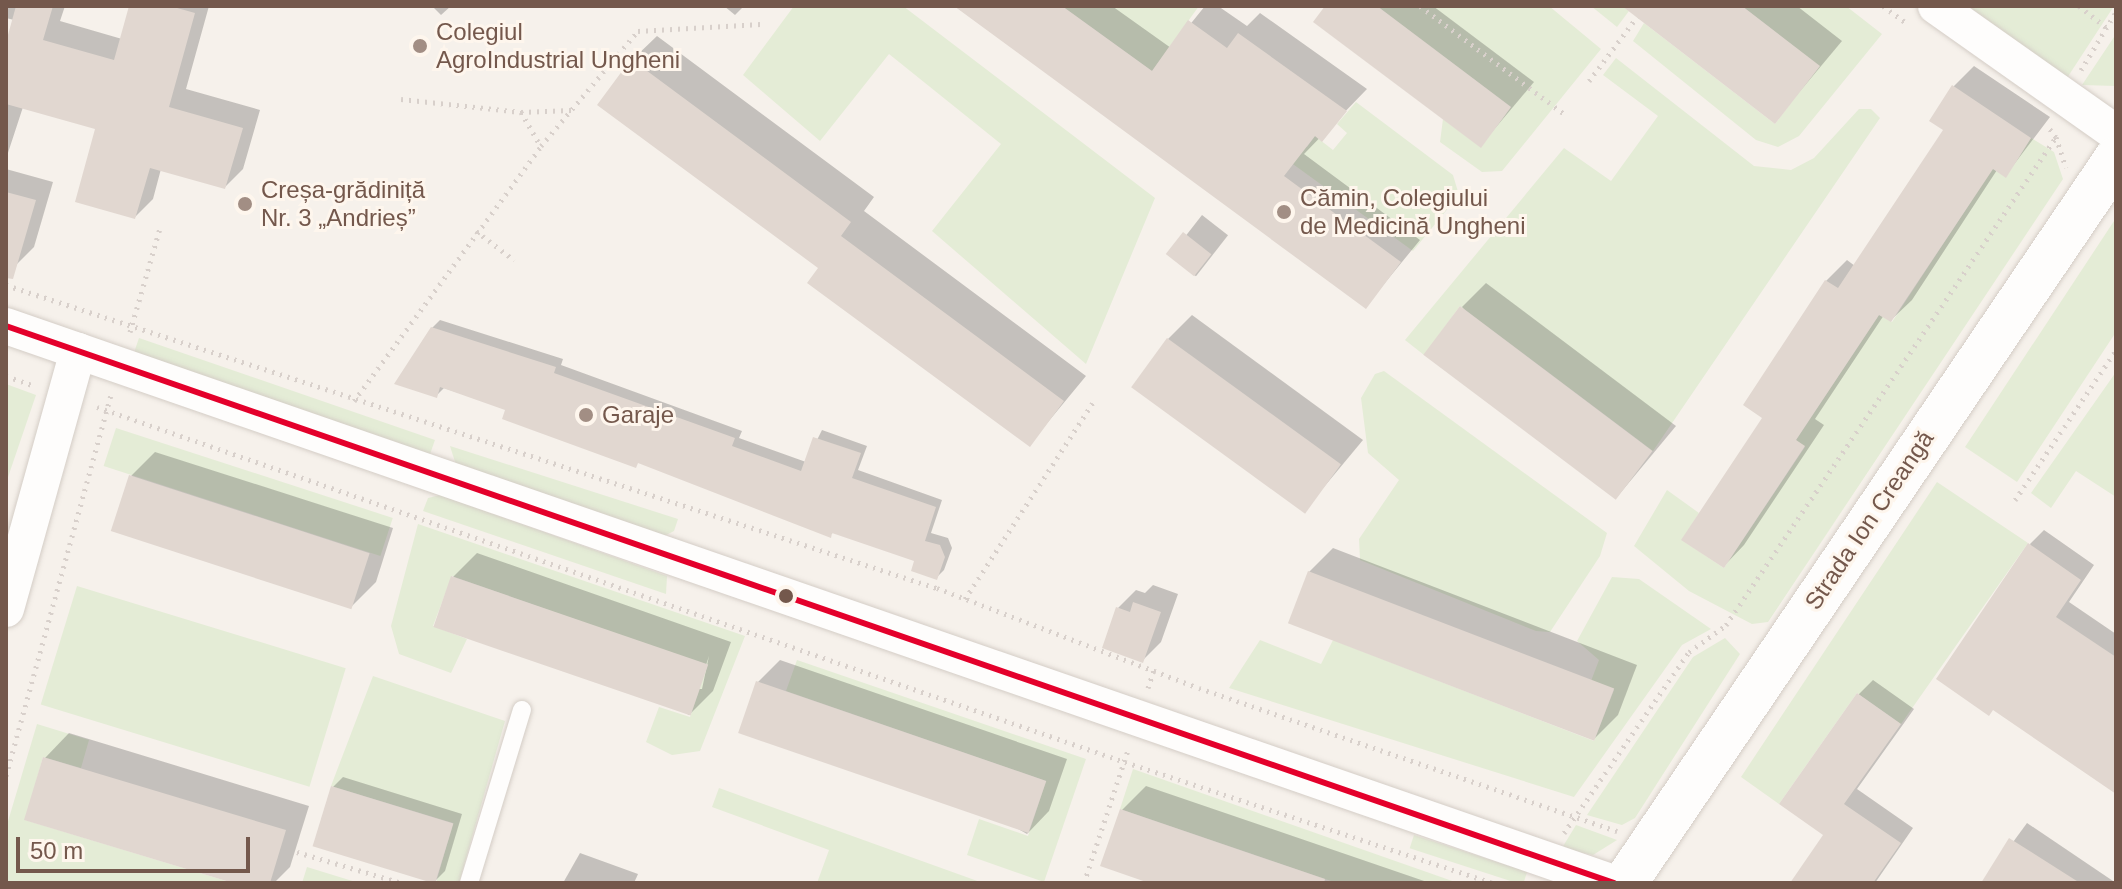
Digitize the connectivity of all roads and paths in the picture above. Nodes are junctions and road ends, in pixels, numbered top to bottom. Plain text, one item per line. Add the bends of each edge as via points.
1 (1420, 6) edge
2 (1936, 6) edge
3 (2079, 6) edge
4 (2116, 12) edge
5 (1637, 17) dead end
6 (761, 24) dead end
7 (2106, 27) junction
8 (1589, 81) dead end
9 (2066, 96) junction
10 (401, 99) dead end
11 (571, 110) junction
12 (521, 112) junction
13 (1563, 113) dead end
14 (2116, 133) edge
15 (541, 146) junction
16 (2116, 159) edge
17 (160, 228) dead end
18 (476, 231) junction
19 (514, 260) dead end
20 (6, 285) edge
21 (6, 326) edge
22 (131, 329) junction
23 (2116, 350) edge
24 (78, 351) junction
25 (120, 366) junction
26 (6, 376) edge
27 (45, 390) dead end
28 (354, 401) junction
29 (1093, 403) dead end
30 (93, 406) dead end
31 (106, 411) junction
32 (2015, 500) dead end
33 (965, 599) junction
34 (6, 609) edge
35 (1154, 670) junction
36 (522, 710) dead end
37 (1138, 719) junction
38 (1125, 762) junction
39 (6, 776) edge
40 (1577, 816) junction
41 (1652, 843) junction
42 (297, 852) dead end
43 (1544, 860) junction
44 (1473, 880) edge
45 (402, 883) edge
46 (469, 883) edge
47 (1084, 883) edge
48 (1492, 883) edge
49 (1614, 883) edge
50 (1625, 883) edge

1 - 13 path
2 - 9 street
3 - 7 path
4 - 7 path
5 - 8 path
6 - 11 path via 638,31
7 - 9 path
9 - 14 street
9 - 40 path via 2045,124 2056,137 1726,625 1689,652
10 - 12 path
11 - 12 path
11 - 15 path
12 - 15 path
15 - 18 path
16 - 41 street, Strada Ion Creangă
17 - 22 path
18 - 19 path
18 - 28 path
20 - 22 path
21 - 24 street
22 - 25 path
22 - 28 path
23 - 32 path
24 - 25 street
24 - 34 street
25 - 31 path
25 - 37 street
26 - 27 path
28 - 33 path
29 - 33 path
30 - 31 path
31 - 38 path
31 - 39 path
33 - 35 path
35 - 37 path
35 - 40 path
36 - 46 lane
37 - 38 path
37 - 43 street
38 - 44 path
38 - 47 path
40 - 41 path
40 - 43 path
41 - 50 street, Strada Ion Creangă
42 - 45 path
43 - 49 street
44 - 48 path

